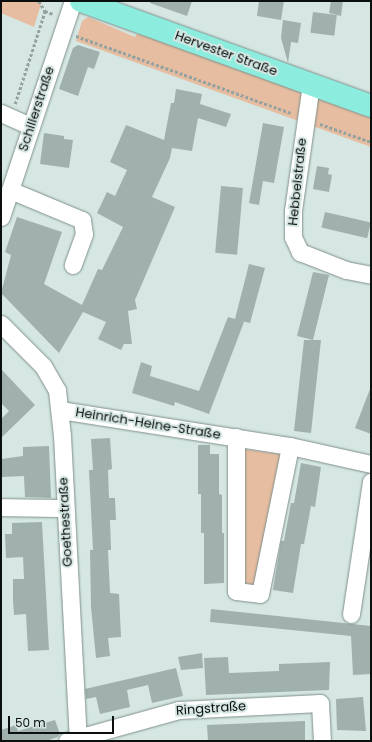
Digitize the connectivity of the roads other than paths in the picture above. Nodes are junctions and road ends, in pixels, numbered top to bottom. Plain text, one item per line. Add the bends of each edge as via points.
1 (73, 1) edge
2 (81, 1) edge
3 (311, 84) junction
4 (371, 106) edge
5 (1, 113) edge
6 (30, 126) junction
7 (10, 190) junction
8 (1, 217) edge
9 (73, 265) dead end
10 (371, 275) edge
11 (1, 324) edge
12 (60, 410) junction
13 (236, 437) junction
14 (290, 446) junction
15 (371, 464) edge
16 (371, 482) edge
17 (1, 507) edge
18 (64, 508) junction
19 (351, 614) dead end
20 (74, 740) edge
21 (322, 741) edge

1 - 6 street, Schillerstraße
2 - 3 main road, Hervester Straße
3 - 4 main road, Hervester Straße
3 - 10 street, Hebbelstraße via 293,210 293,237 300,252 346,270
5 - 6 street
6 - 7 street, Schillerstraße
7 - 8 street, Schillerstraße
7 - 9 street via 82,220 84,234
11 - 12 street, Goethestraße via 33,355 51,377 57,390
12 - 13 street, Heinrich-Heine-Straße
12 - 18 street, Goethestraße
13 - 14 street, Heinrich-Heine-Straße
13 - 14 street, Heinrich-Heine-Straße via 236,591 260,594
14 - 15 street, Heinrich-Heine-Straße
16 - 19 street
17 - 18 street
18 - 20 street, Goethestraße
20 - 21 street, Ringstraße via 179,710 320,703

